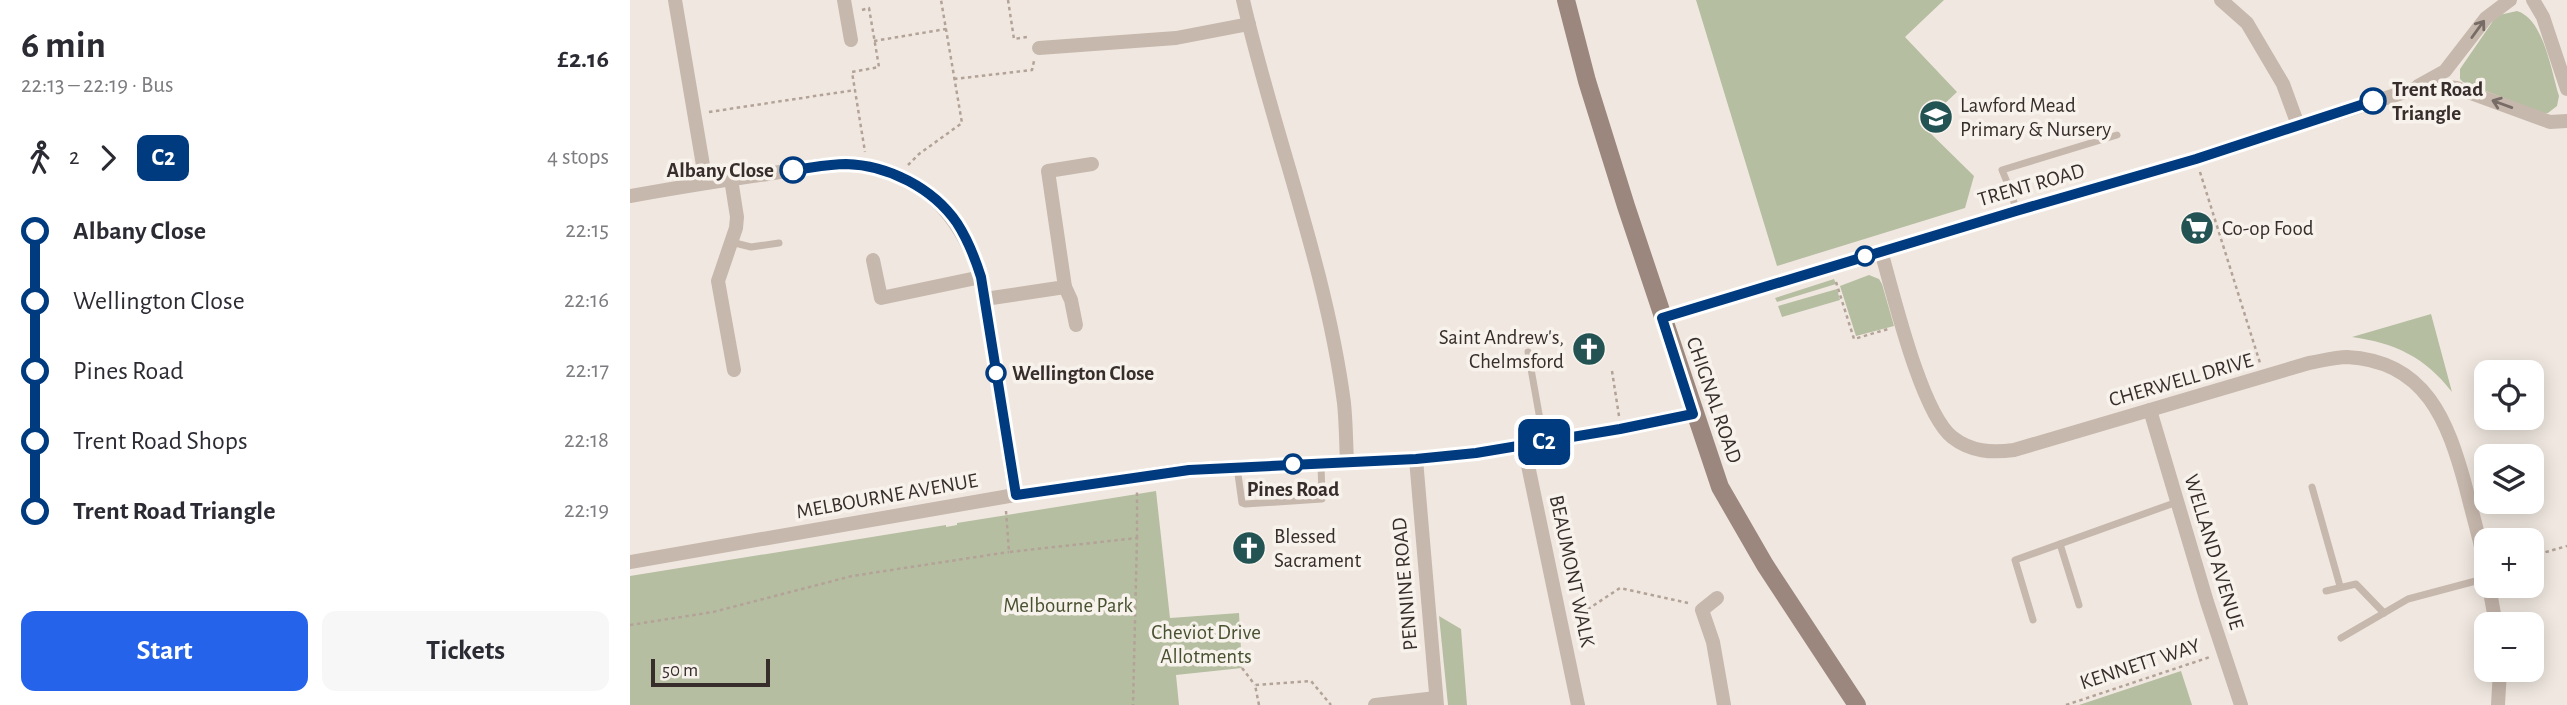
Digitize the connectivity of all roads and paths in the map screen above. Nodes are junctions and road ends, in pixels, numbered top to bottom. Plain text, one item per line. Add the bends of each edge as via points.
1 (675, 0) edge
2 (941, 0) edge
3 (1008, 0) edge
4 (1243, 0) edge
5 (1566, 0) edge
6 (2221, 0) edge
7 (2510, 0) edge
8 (2533, 0) edge
9 (846, 6) edge
10 (1248, 24) junction
11 (946, 30) junction
12 (851, 40) dead end
13 (874, 41) junction
14 (1040, 48) junction
15 (954, 79) junction
16 (2567, 89) edge
17 (855, 90) junction
18 (2411, 90) junction
19 (694, 115) junction
20 (2567, 121) edge
21 (2298, 124) junction
22 (2117, 135) dead end
23 (2196, 159) junction
24 (1091, 164) dead end
25 (867, 166) junction
26 (899, 176) junction
27 (731, 179) junction
28 (706, 183) junction
29 (630, 196) edge
30 (2016, 211) junction
31 (731, 242) junction
32 (779, 243) dead end
33 (1881, 251) junction
34 (873, 260) dead end
35 (1832, 268) junction
36 (981, 277) junction
37 (1065, 287) junction
38 (985, 299) junction
39 (1662, 318) junction
40 (1076, 325) dead end
41 (1901, 325) junction
42 (1528, 352) dead end
43 (734, 370) dead end
44 (1612, 370) dead end
45 (2264, 378) junction
46 (2150, 410) junction
47 (1693, 414) junction
48 (1620, 429) junction
49 (1544, 442) junction
50 (1524, 446) junction
51 (1416, 459) junction
52 (1347, 461) junction
53 (1321, 463) junction
54 (1237, 467) junction
55 (1135, 478) junction
56 (2312, 487) dead end
57 (1009, 496) junction
58 (2177, 502) junction
59 (2476, 528) edge
60 (1137, 538) junction
61 (2060, 544) junction
62 (2567, 547) edge
63 (1009, 552) junction
64 (2544, 553) edge
65 (630, 562) edge
66 (2474, 582) edge
67 (2340, 586) junction
68 (2326, 591) dead end
69 (1717, 598) dead end
70 (2079, 605) dead end
71 (1704, 606) junction
72 (2384, 613) junction
73 (2033, 620) dead end
74 (630, 625) edge
75 (1562, 627) junction
76 (2340, 638) dead end
77 (2223, 653) junction
78 (1242, 668) dead end
79 (2499, 682) edge
80 (1255, 685) junction
81 (1436, 701) edge
82 (1133, 705) edge
83 (1259, 705) edge
84 (1331, 705) edge
85 (1375, 705) edge
86 (1578, 705) edge
87 (1724, 705) edge
88 (1857, 705) edge
89 (2066, 705) edge
90 (2241, 705) edge
91 (2498, 705) edge

1 - 19 street
2 - 11 path
3 - 14 path via 1014,39 1029,37
4 - 10 street
5 - 39 street, CHIGNAL ROAD
6 - 21 street via 2247,23 2284,85
18 -> 7 street, TRENT ROAD via 2445,71 2486,18
8 - 16 street
9 - 12 street
9 - 13 path via 869,8
10 - 14 street via 1176,38
10 - 52 street via 1337,356
11 - 13 path
11 - 15 path
13 - 17 path via 879,67 852,72
14 - 15 path via 1031,70
15 - 26 path via 962,123 919,154
17 - 19 path
17 - 25 path
20 -> 18 street, TRENT ROAD via 2550,122 2457,88
18 - 21 street, TRENT ROAD
19 - 28 street
21 - 23 street, TRENT ROAD
22 - 30 lane via 2003,170
23 - 30 street, TRENT ROAD
23 - 45 path
24 - 37 street via 1048,171
25 - 26 street
25 - 27 street via 824,166
26 - 36 street via 934,198 956,221
27 - 28 street
27 - 31 street via 737,217
28 - 29 street
30 - 33 street, TRENT ROAD
31 - 32 lane via 751,247
31 - 43 street via 718,281
33 - 35 street, TRENT ROAD
33 - 41 street, CHERWELL DRIVE
34 - 36 street via 881,298
35 - 39 street, TRENT ROAD
35 - 41 path via 1854,339
36 - 38 street
37 - 38 street
37 - 40 street
38 - 57 street
39 - 47 street, CHIGNAL ROAD
41 - 46 street, CHERWELL DRIVE via 1935,416 1951,436 1975,449 2014,450
42 - 49 lane
44 - 48 path
45 - 46 street, CHERWELL DRIVE
45 - 59 street, CHERWELL DRIVE via 2344,357 2390,366 2413,380 2444,422
46 - 58 street, WELLAND AVENUE
47 - 48 street, MELBOURNE AVENUE
47 - 88 street, CHIGNAL ROAD via 1729,505
48 - 49 street, MELBOURNE AVENUE
49 - 50 street, MELBOURNE AVENUE
50 - 51 street, MELBOURNE AVENUE
50 - 75 street, BEAUMONT WALK
51 - 52 street, MELBOURNE AVENUE
51 - 81 street, PENNINE ROAD
52 - 53 street, MELBOURNE AVENUE
53 - 54 street, MELBOURNE AVENUE
53 - 54 lane via 1322,499 1245,504
54 - 55 street, MELBOURNE AVENUE
55 - 57 street, MELBOURNE AVENUE
55 - 60 path
56 - 67 lane
57 - 63 path
57 - 65 street, MELBOURNE AVENUE
58 - 61 lane
58 - 77 street, WELLAND AVENUE
60 - 63 path
60 - 82 path
61 - 70 lane
61 - 73 lane via 2015,560
62 - 64 path
63 - 74 path via 852,576 713,612
66 - 72 lane via 2409,599
67 - 68 lane
67 - 72 lane via 2356,584
69 - 71 street
71 - 75 path via 1620,588
71 - 87 street via 1702,617 1713,642
72 - 76 lane
75 - 86 street, BEAUMONT WALK
77 - 89 path, KENNETT WAY
77 - 90 street, WELLAND AVENUE
78 - 80 path
79 - 91 street
80 - 83 path
80 - 84 path via 1311,681
81 - 85 street

